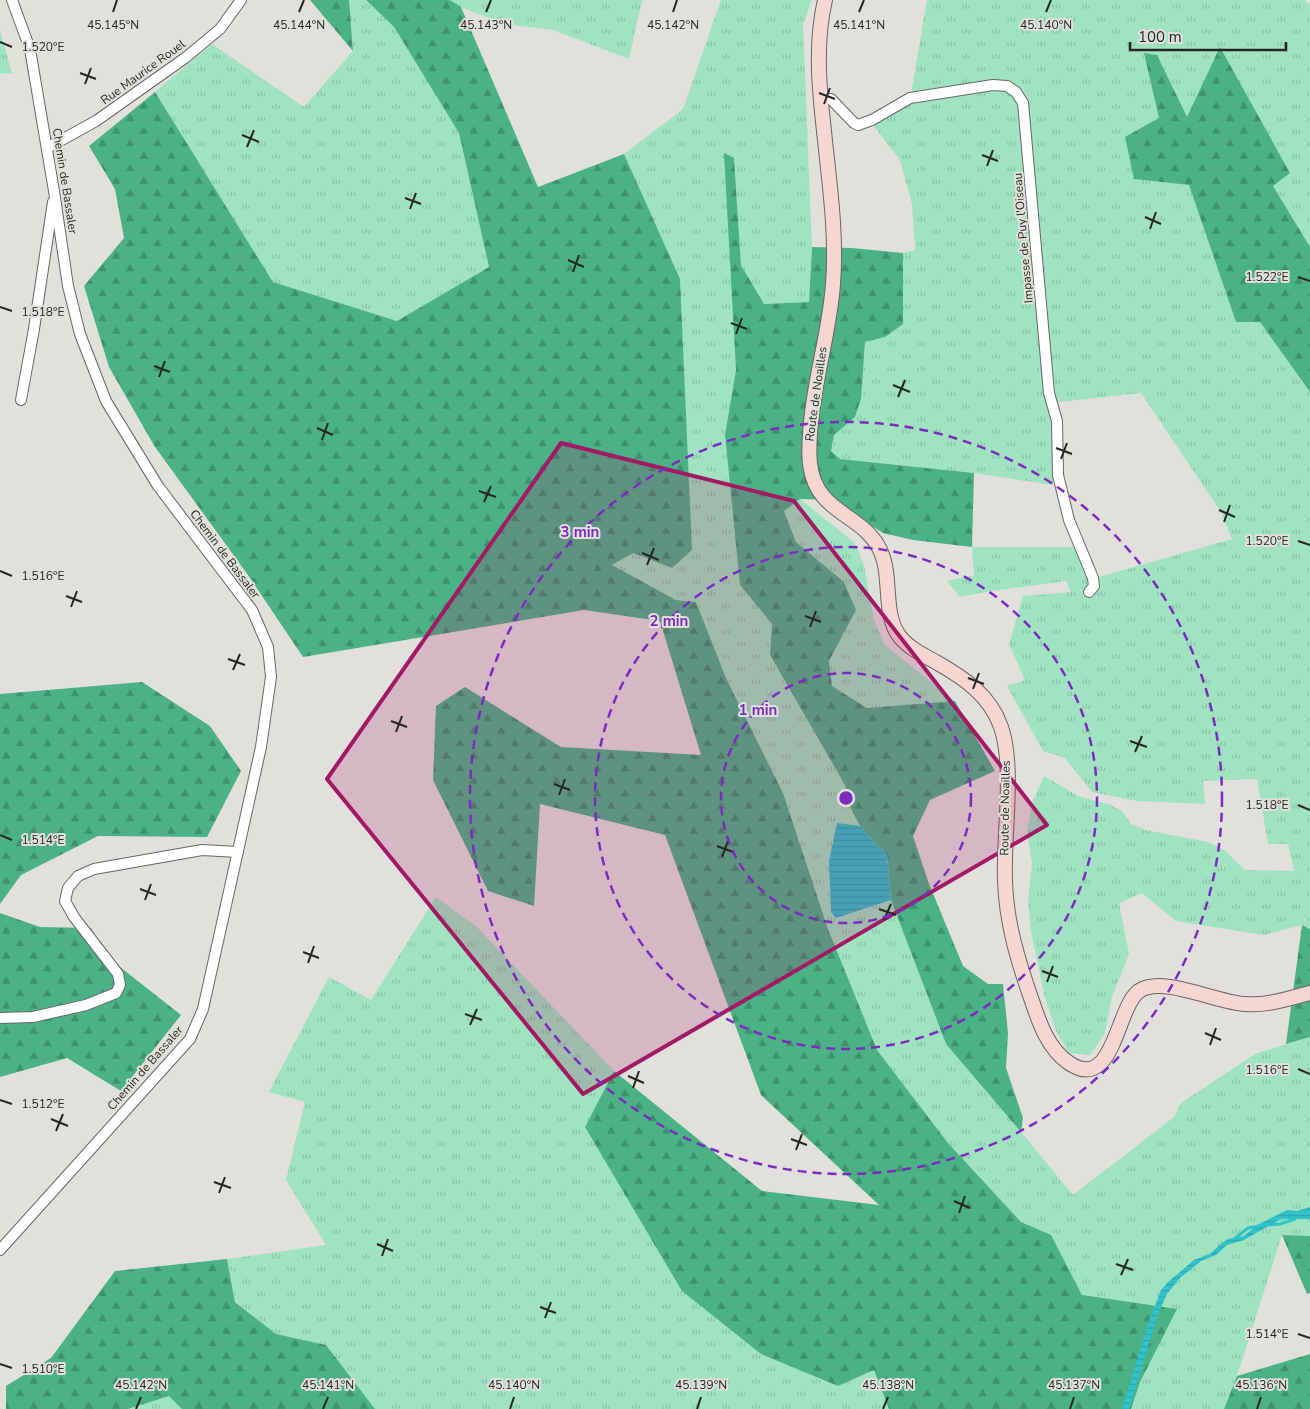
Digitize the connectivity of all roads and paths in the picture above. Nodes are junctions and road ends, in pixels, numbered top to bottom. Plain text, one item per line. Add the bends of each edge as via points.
1 (12, 0) edge
2 (241, 0) edge
3 (825, 0) edge
4 (821, 99) junction
5 (47, 148) junction
6 (54, 191) junction
7 (21, 400) dead end
8 (1089, 592) dead end
9 (238, 852) junction
10 (1310, 993) edge
11 (0, 1018) edge
12 (0, 1250) edge

1 - 5 street, Chemin de Bassaler via 30,50
2 - 5 street, Rue Maurice Rouel via 220,29 185,58 96,121
3 - 4 main road, Route de Noailles via 819,43
4 - 8 street, Impasse de Puy l'Oiseau via 831,99 858,124 872,120 910,98 993,85 1007,86 1023,102 1049,393 1057,421 1058,476 1069,520 1093,578 1094,586
4 - 10 main road, Route de Noailles via 833,222 834,273 810,426 813,478 818,491 829,503 872,536 880,549 886,565 894,628 900,636 910,646 976,688 1001,727 1007,771 1006,908 1020,967 1047,1038 1069,1063 1088,1068 1096,1066 1107,1055 1130,1002 1138,992 1150,986 1173,987 1243,1004
5 - 6 street, Chemin de Bassaler
6 - 7 street
6 - 9 street, Chemin de Bassaler via 68,286 80,334 106,401 158,486 252,610 268,647 271,677 261,746
9 - 11 street via 202,850 94,869 78,876 68,888 65,901 118,974 120,985 116,993 86,1005 33,1017
9 - 12 street, Chemin de Bassaler via 203,1009 190,1039

